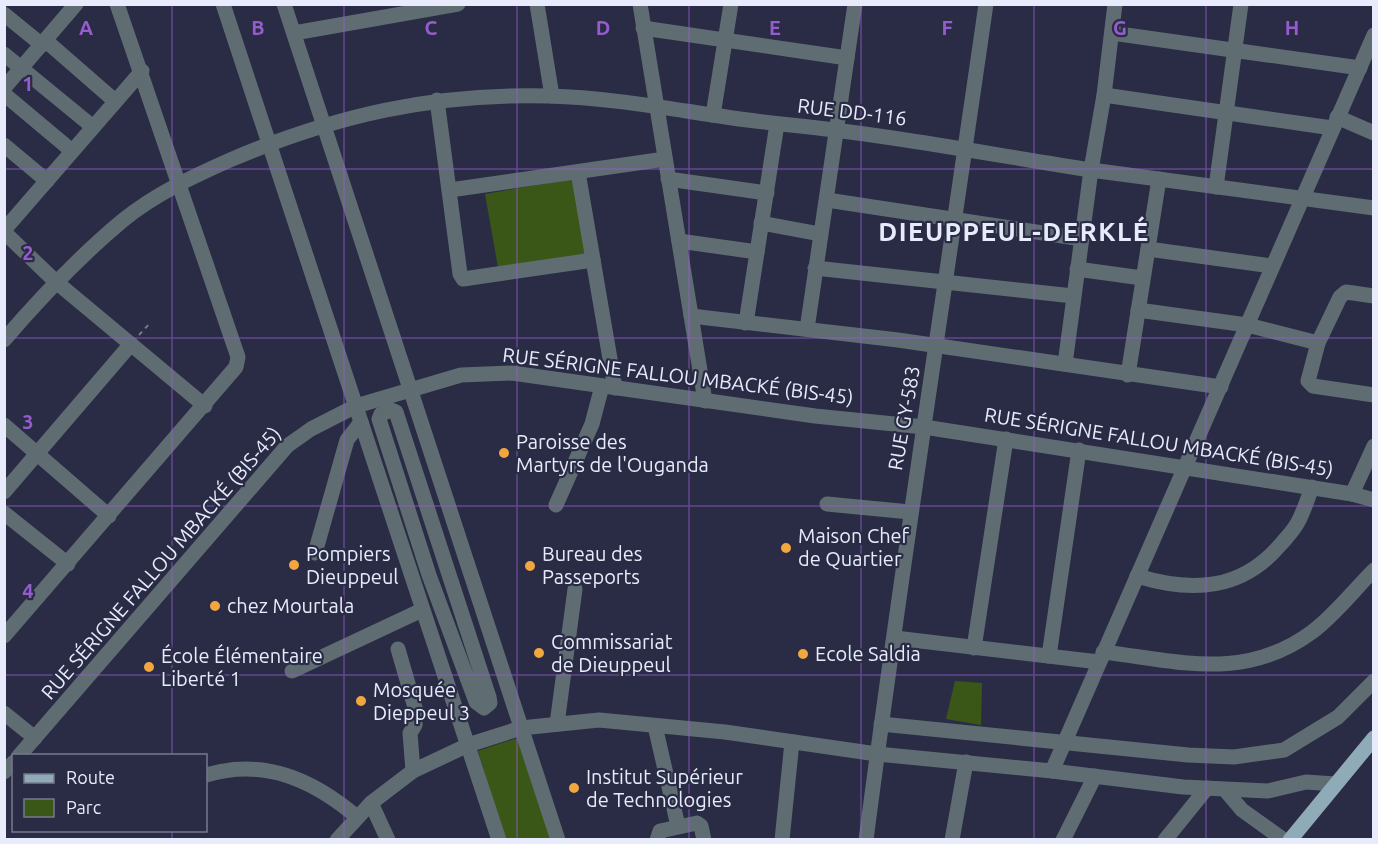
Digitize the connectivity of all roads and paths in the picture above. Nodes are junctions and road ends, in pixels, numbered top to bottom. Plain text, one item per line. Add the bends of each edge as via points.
1 (76, 4) edge
2 (117, 4) edge
3 (223, 4) edge
4 (284, 4) edge
5 (458, 4) edge
6 (537, 4) edge
7 (640, 4) edge
8 (731, 4) edge
9 (855, 4) edge
10 (986, 4) edge
11 (1115, 4) edge
12 (1240, 4) edge
13 (4, 14) edge
14 (644, 28) junction
15 (294, 33) junction
16 (1112, 33) junction
17 (1374, 35) edge
18 (725, 40) junction
19 (43, 42) junction
20 (1234, 49) junction
21 (4, 54) edge
22 (847, 58) junction
23 (1365, 66) edge
24 (22, 67) junction
25 (142, 71) junction
26 (4, 88) edge
27 (4, 94) edge
28 (1104, 95) junction
29 (552, 96) junction
30 (437, 100) junction
31 (115, 101) junction
32 (656, 105) junction
33 (1226, 112) junction
34 (713, 115) junction
35 (1335, 123) junction
36 (777, 124) junction
37 (325, 125) junction
38 (93, 127) junction
39 (838, 129) junction
40 (1374, 133) edge
41 (269, 144) junction
42 (4, 145) edge
43 (965, 150) junction
44 (72, 151) junction
45 (665, 159) junction
46 (1091, 170) junction
47 (578, 172) junction
48 (668, 179) junction
49 (1159, 179) junction
50 (47, 181) junction
51 (179, 182) junction
52 (1216, 187) junction
53 (450, 190) junction
54 (767, 193) junction
55 (1300, 198) junction
56 (827, 200) junction
57 (1374, 208) edge
58 (955, 221) junction
59 (761, 223) junction
60 (4, 231) edge
61 (820, 234) junction
62 (1082, 239) junction
63 (679, 241) junction
64 (1148, 249) junction
65 (757, 252) junction
66 (593, 260) junction
67 (1272, 267) junction
68 (816, 268) junction
69 (1077, 269) junction
70 (1142, 278) junction
71 (55, 281) junction
72 (944, 283) junction
73 (1073, 296) junction
74 (1374, 296) edge
75 (1138, 310) junction
76 (691, 316) junction
77 (151, 322) dead end
78 (747, 322) junction
79 (1247, 325) junction
80 (807, 329) junction
81 (4, 340) edge
82 (1318, 343) junction
83 (131, 344) junction
84 (937, 346) junction
85 (1065, 364) junction
86 (1128, 375) junction
87 (608, 387) junction
88 (1221, 387) junction
89 (410, 388) junction
90 (1374, 395) edge
91 (705, 401) junction
92 (205, 406) junction
93 (356, 406) junction
94 (361, 422) junction
95 (4, 425) edge
96 (924, 427) junction
97 (1006, 439) junction
98 (1374, 446) edge
99 (1080, 450) junction
100 (37, 453) junction
101 (1185, 467) junction
102 (1312, 487) junction
103 (4, 492) edge
104 (1352, 494) junction
105 (1374, 500) edge
106 (827, 504) dead end
107 (556, 505) dead end
108 (910, 512) junction
109 (4, 513) edge
110 (109, 516) junction
111 (315, 553) dead end
112 (467, 563) junction
113 (68, 564) junction
114 (1374, 570) edge
115 (447, 571) junction
116 (429, 575) junction
117 (1137, 576) junction
118 (412, 580) junction
119 (575, 590) dead end
120 (422, 610) junction
121 (4, 636) edge
122 (895, 638) junction
123 (974, 648) junction
124 (398, 649) dead end
125 (1049, 656) junction
126 (1101, 657) junction
127 (292, 671) dead end
128 (1374, 681) edge
129 (4, 713) edge
130 (557, 724) junction
131 (881, 724) junction
132 (655, 726) junction
133 (521, 728) junction
134 (35, 738) junction
135 (1374, 738) edge
136 (1064, 741) junction
137 (792, 742) junction
138 (468, 745) junction
139 (21, 754) edge
140 (877, 754) junction
141 (966, 762) junction
142 (413, 771) junction
143 (1053, 771) junction
144 (207, 776) edge
145 (1095, 776) junction
146 (1335, 784) junction
147 (1207, 788) junction
148 (1225, 790) junction
149 (371, 803) junction
150 (357, 817) junction
151 (678, 826) junction
152 (1264, 834) edge
153 (337, 840) edge
154 (388, 840) edge
155 (499, 840) edge
156 (558, 840) edge
157 (657, 840) edge
158 (704, 840) edge
159 (782, 840) edge
160 (866, 840) edge
161 (952, 840) edge
162 (1063, 840) edge
163 (1165, 840) edge
164 (1284, 840) edge
165 (1290, 840) edge

1 - 19 street
2 - 25 street
3 - 41 street
4 - 15 street
5 - 15 street
6 - 29 street
7 - 14 street
8 - 18 street
9 - 22 street
10 - 43 street, RUE GY-583
11 - 16 street
12 - 20 street
13 - 19 street
14 - 18 street
14 - 32 street
15 - 37 street
16 - 20 street
16 - 28 street
17 - 23 street
18 - 22 street
18 - 34 street
19 - 24 street
19 - 31 street
20 - 23 street
20 - 33 street
21 - 24 street
22 - 39 street
23 - 35 street
24 - 26 street
24 - 38 street
25 - 31 street
25 - 51 street
27 - 44 street
28 - 33 street
28 - 46 street
29 - 30 street, RUE DD-116
29 - 32 street, RUE DD-116
30 - 37 street, RUE DD-116 via 377,110
30 - 53 street
31 - 38 street
32 - 34 street, RUE DD-116
32 - 45 street
33 - 35 street
33 - 52 street
34 - 36 street, RUE DD-116
35 - 40 street
35 - 55 street
36 - 39 street, RUE DD-116
36 - 54 street
37 - 41 street, RUE DD-116
37 - 89 street
38 - 44 street
39 - 43 street, RUE DD-116
39 - 56 street
41 - 51 street, RUE DD-116
41 - 93 street
42 - 50 street
43 - 46 street, RUE DD-116
43 - 58 street, RUE GY-583
44 - 50 street
45 - 47 street
45 - 48 street
46 - 49 street, RUE DD-116
46 - 62 street
47 - 53 street
47 - 66 street
48 - 54 street
48 - 63 street
49 - 52 street, RUE DD-116
49 - 64 street
50 - 60 street
51 - 71 street, RUE DD-116 via 124,219
51 - 92 street via 238,357 236,367
52 - 55 street, RUE DD-116
53 - 66 street via 463,279
54 - 59 street
55 - 57 street, RUE DD-116
55 - 67 street
56 - 58 street
56 - 61 street
58 - 62 street
58 - 72 street, RUE GY-583
59 - 61 street
59 - 65 street
60 - 71 street
61 - 68 street
62 - 69 street
63 - 65 street
63 - 76 street
64 - 67 street
64 - 70 street
65 - 78 street
66 - 87 street
67 - 79 street
68 - 72 street
68 - 80 street
69 - 70 street
69 - 73 street
70 - 75 street
71 - 81 street, RUE DD-116
71 - 83 street
72 - 73 street
72 - 84 street, RUE GY-583
73 - 85 street
74 - 82 street via 1346,292 1340,297
75 - 79 street
75 - 86 street
76 - 78 street
76 - 91 street
77 - 83 path
78 - 80 street
79 - 82 street
79 - 88 street
80 - 84 street
82 - 90 street via 1308,381 1313,386
83 - 92 street
83 - 100 street
84 - 85 street
84 - 96 street, RUE GY-583
85 - 86 street
86 - 88 street
87 - 89 street, RUE SÉRIGNE FALLOU MBACKÉ (BIS-45) via 489,373 461,375
87 - 91 street, RUE SÉRIGNE FALLOU MBACKÉ (BIS-45)
87 - 107 street
88 - 101 street
89 - 93 street, RUE SÉRIGNE FALLOU MBACKÉ (BIS-45)
89 - 112 street
91 - 96 street, RUE SÉRIGNE FALLOU MBACKÉ (BIS-45)
92 - 110 street
93 - 94 street
93 - 134 street, RUE SÉRIGNE FALLOU MBACKÉ (BIS-45) via 287,446
94 - 111 street via 347,440
94 - 118 street
95 - 100 street
96 - 97 street, RUE SÉRIGNE FALLOU MBACKÉ (BIS-45)
96 - 108 street, RUE GY-583
97 - 99 street, RUE SÉRIGNE FALLOU MBACKÉ (BIS-45)
97 - 123 street
98 - 104 street
99 - 101 street, RUE SÉRIGNE FALLOU MBACKÉ (BIS-45)
99 - 125 street
100 - 103 street
100 - 110 street
101 - 102 street, RUE SÉRIGNE FALLOU MBACKÉ (BIS-45)
101 - 117 street
102 - 104 street, RUE SÉRIGNE FALLOU MBACKÉ (BIS-45)
102 - 117 street via 1298,523 1261,566 1244,576 1219,584 1193,586
104 - 105 street, RUE SÉRIGNE FALLOU MBACKÉ (BIS-45)
106 - 108 street
108 - 122 street, RUE GY-583
109 - 113 street
110 - 113 street
112 - 115 street
112 - 133 street
113 - 121 street
114 - 126 street via 1314,631 1283,651 1250,663 1222,666
115 - 116 street
115 - 116 street via 489,697 490,703 484,708 476,702
115 - 116 street via 396,412 391,410 379,419
116 - 118 street
117 - 126 street
118 - 120 street
119 - 130 street
120 - 127 street
120 - 138 street
122 - 123 street
122 - 131 street, RUE GY-583
123 - 125 street
124 - 142 street via 416,711 410,733
125 - 126 street
126 - 136 street
128 - 136 street via 1338,717 1284,750 1234,757
129 - 134 street
130 - 132 street via 599,720
130 - 133 street
131 - 136 street
131 - 140 street, RUE GY-583
132 - 137 street
132 - 151 street
133 - 138 street
133 - 156 street
134 - 139 street, RUE SÉRIGNE FALLOU MBACKÉ (BIS-45)
135 - 146 main road
136 - 143 street
137 - 140 street
137 - 159 street
138 - 142 street
138 - 155 street
140 - 141 street
140 - 160 street, RUE GY-583
141 - 143 street
141 - 161 street
142 - 149 street
143 - 145 street
144 - 150 street via 229,768 258,768 293,776 337,800
145 - 147 street
145 - 162 street
146 - 148 street via 1306,782 1268,790
146 - 165 main road
147 - 148 street
147 - 163 street
148 - 152 street
149 - 150 street
149 - 154 street
150 - 153 street
151 - 157 street via 660,831
151 - 158 street via 697,823
152 - 164 street

